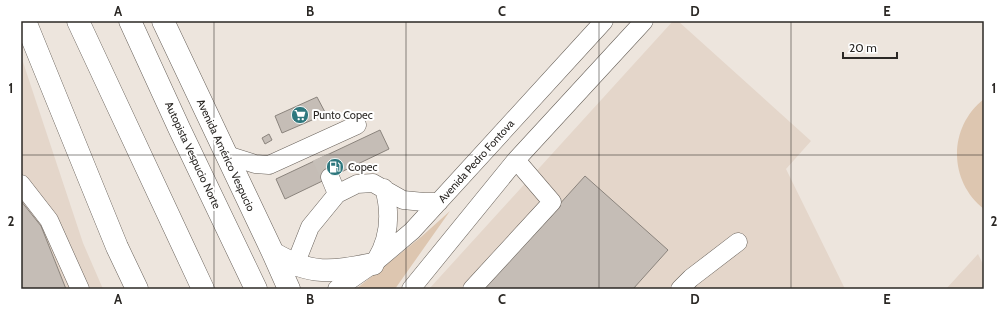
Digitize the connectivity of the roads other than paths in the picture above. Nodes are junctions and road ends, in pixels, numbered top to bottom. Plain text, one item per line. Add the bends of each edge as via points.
1 (78, 21) edge
2 (130, 21) edge
3 (163, 21) edge
4 (604, 21) edge
5 (644, 21) edge
6 (26, 31) edge
7 (357, 125) dead end
8 (227, 155) junction
9 (516, 160) junction
10 (330, 178) tunnel mouth
11 (21, 184) edge
12 (384, 188) junction
13 (337, 194) junction
14 (439, 202) junction
15 (738, 242) dead end
16 (273, 253) junction
17 (373, 264) junction
18 (295, 265) junction
19 (80, 289) edge
20 (137, 289) edge
21 (203, 289) edge
22 (256, 289) edge
23 (289, 289) edge
24 (337, 289) edge
25 (411, 289) edge
26 (472, 289) edge
27 (680, 289) edge

1 - 21 main road
2 - 22 main road, Autopista Vespucio Norte
3 - 8 main road, Avenida Américo Vespucio
4 - 14 street, Avenida Pedro Fontova
5 - 9 street
6 - 20 main road
7 - 8 street via 318,151 269,165 255,164
8 - 16 main road, Avenida Américo Vespucio
9 - 25 street
9 - 26 street via 552,202
10 - 13 street
11 - 19 street via 49,220
12 - 13 street via 373,183 357,184
12 - 14 street via 402,200
12 - 17 street via 388,201 388,228 380,253
13 - 18 street via 310,227
14 - 17 street, Avenida Pedro Fontova via 412,231
15 - 27 street
16 - 18 main road
16 - 23 main road, Avenida Américo Vespucio
17 - 18 main road via 338,271 315,270
17 - 24 street, Avenida Pedro Fontova

